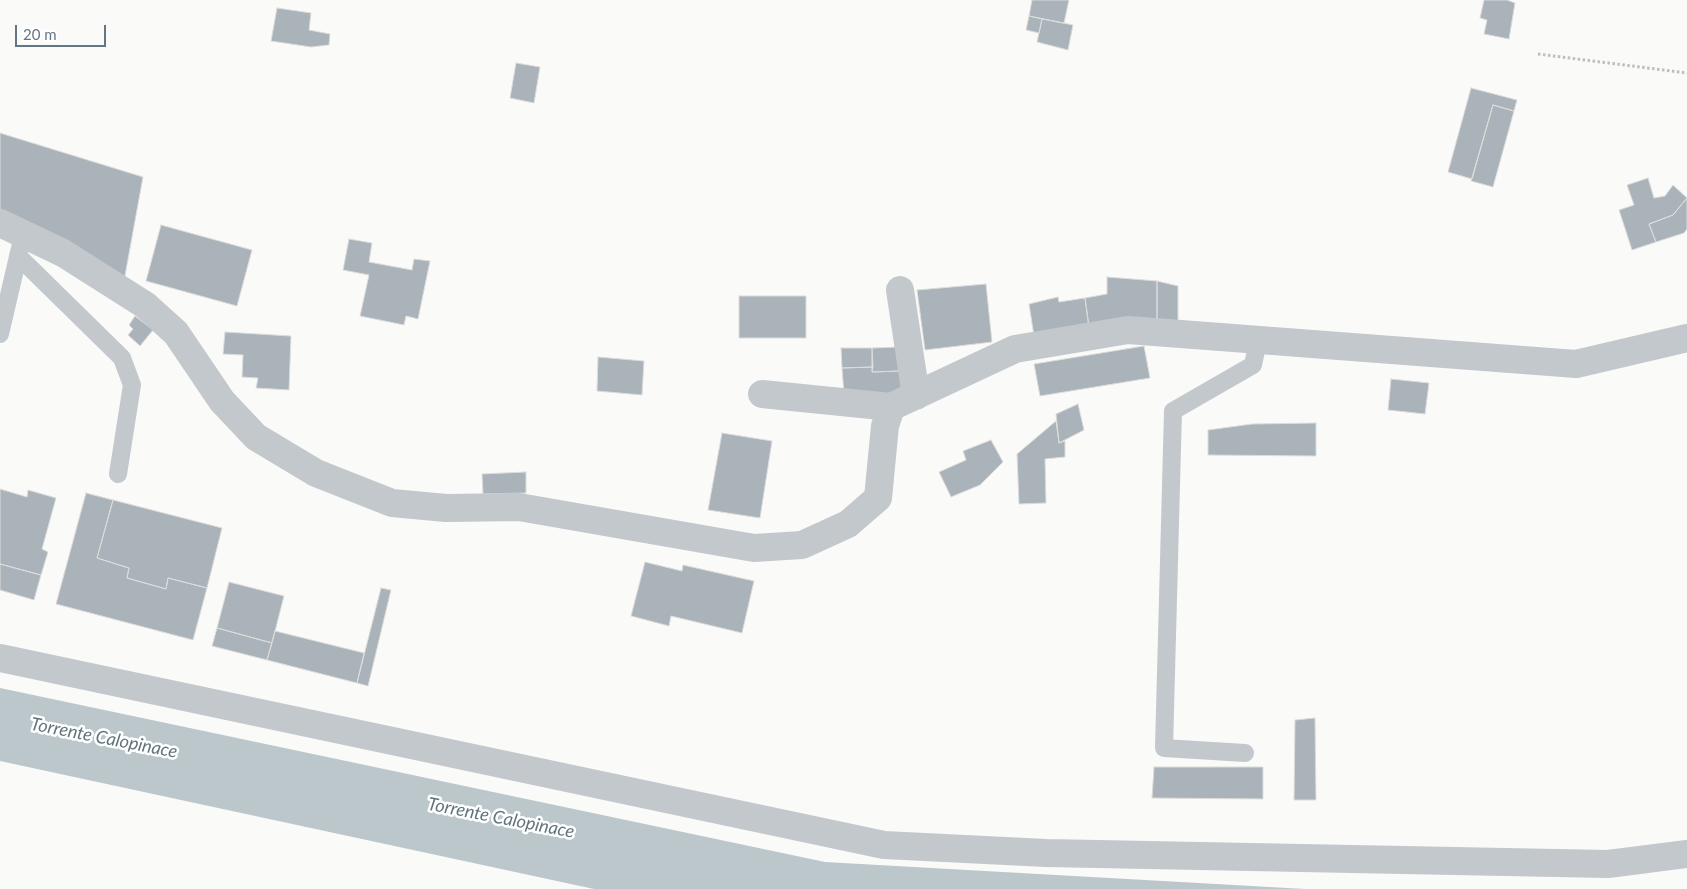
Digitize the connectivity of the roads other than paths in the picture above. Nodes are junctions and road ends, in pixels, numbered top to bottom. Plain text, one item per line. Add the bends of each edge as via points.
1 (14, 238) edge
2 (900, 290) dead end
3 (0, 334) edge
4 (1687, 338) edge
5 (1258, 341) junction
6 (762, 394) dead end
7 (916, 396) junction
8 (891, 408) junction
9 (118, 474) dead end
10 (0, 658) edge
11 (1245, 753) dead end
12 (1687, 854) edge

1 - 3 lane
1 - 8 street via 63,253 145,305 176,333 222,401 256,438 316,473 392,503 446,508 519,507 754,548 802,544 848,524 878,498 884,426
1 - 9 lane via 122,358 132,385
2 - 7 street
4 - 5 street via 1576,364
5 - 7 street via 1128,330 1015,348
5 - 11 lane via 1253,365 1173,411 1164,748
6 - 8 street
7 - 8 street
10 - 12 street via 884,845 1046,853 1608,864

